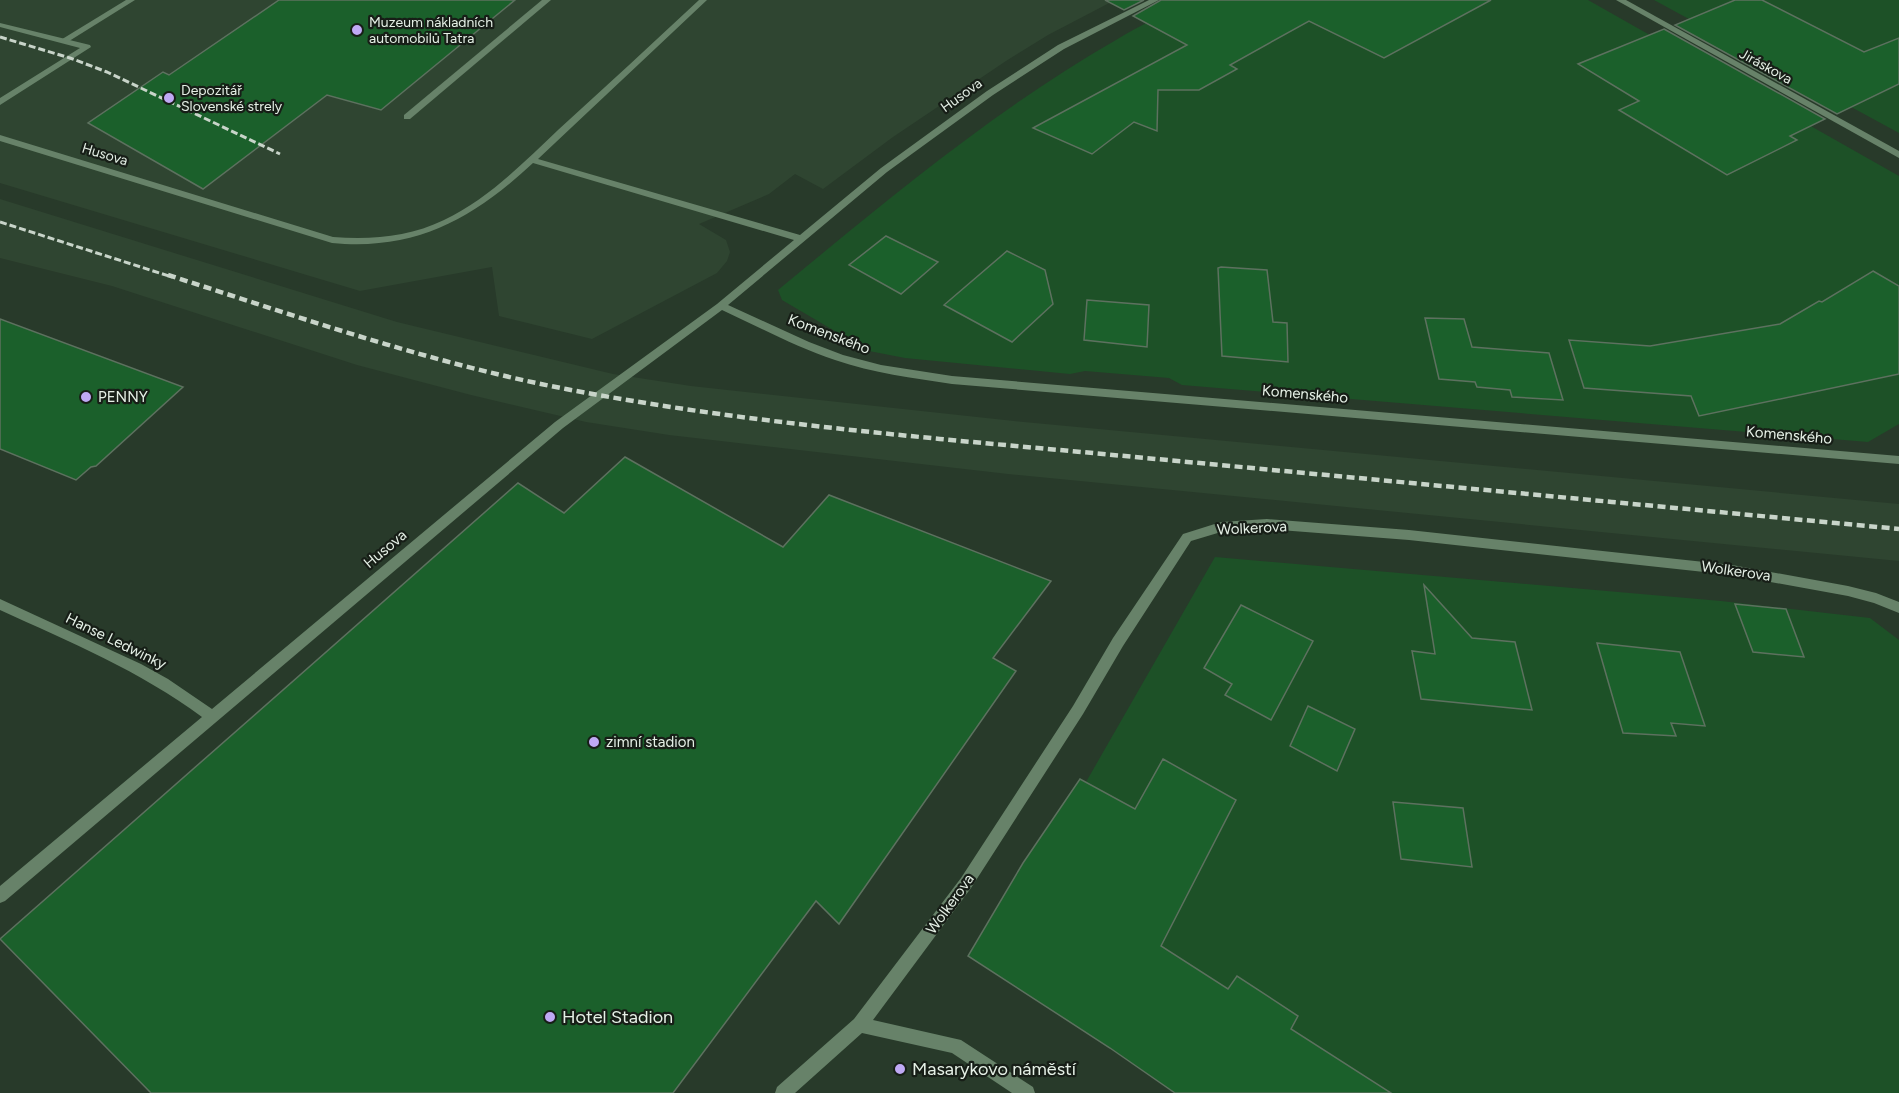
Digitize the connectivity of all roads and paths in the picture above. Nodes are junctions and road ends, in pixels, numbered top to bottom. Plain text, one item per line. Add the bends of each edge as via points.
1 (130, 0) edge
2 (547, 0) edge
3 (703, 0) edge
4 (1155, 0) edge
5 (1620, 0) edge
6 (0, 25) edge
7 (63, 41) junction
8 (0, 102) edge
9 (407, 117) dead end
10 (0, 138) edge
11 (1899, 155) edge
12 (531, 160) junction
13 (801, 238) junction
14 (721, 306) junction
15 (1899, 460) edge
16 (0, 604) edge
17 (1899, 608) edge
18 (213, 717) junction
19 (0, 896) edge
20 (860, 1025) junction
21 (783, 1093) edge
22 (1027, 1093) edge

1 - 7 street
2 - 9 street
3 - 12 street, Husova
4 - 13 street, Husova via 1061,47 990,93 884,170
5 - 11 street, Jiráskova
6 - 7 street
7 - 8 street via 87,47
10 - 12 street, Husova via 332,240 358,243 412,235 448,222
12 - 13 street
13 - 14 street, Husova
14 - 15 street, Komenského via 855,362 952,380
14 - 18 street, Husova via 559,425
16 - 18 street, Hanse Ledwinky via 153,676
17 - 20 street, Wolkerova via 1848,591 1743,572 1388,533 1267,524 1221,527 1187,537 966,883
18 - 19 street, Husova
20 - 21 street
20 - 22 street via 955,1046

